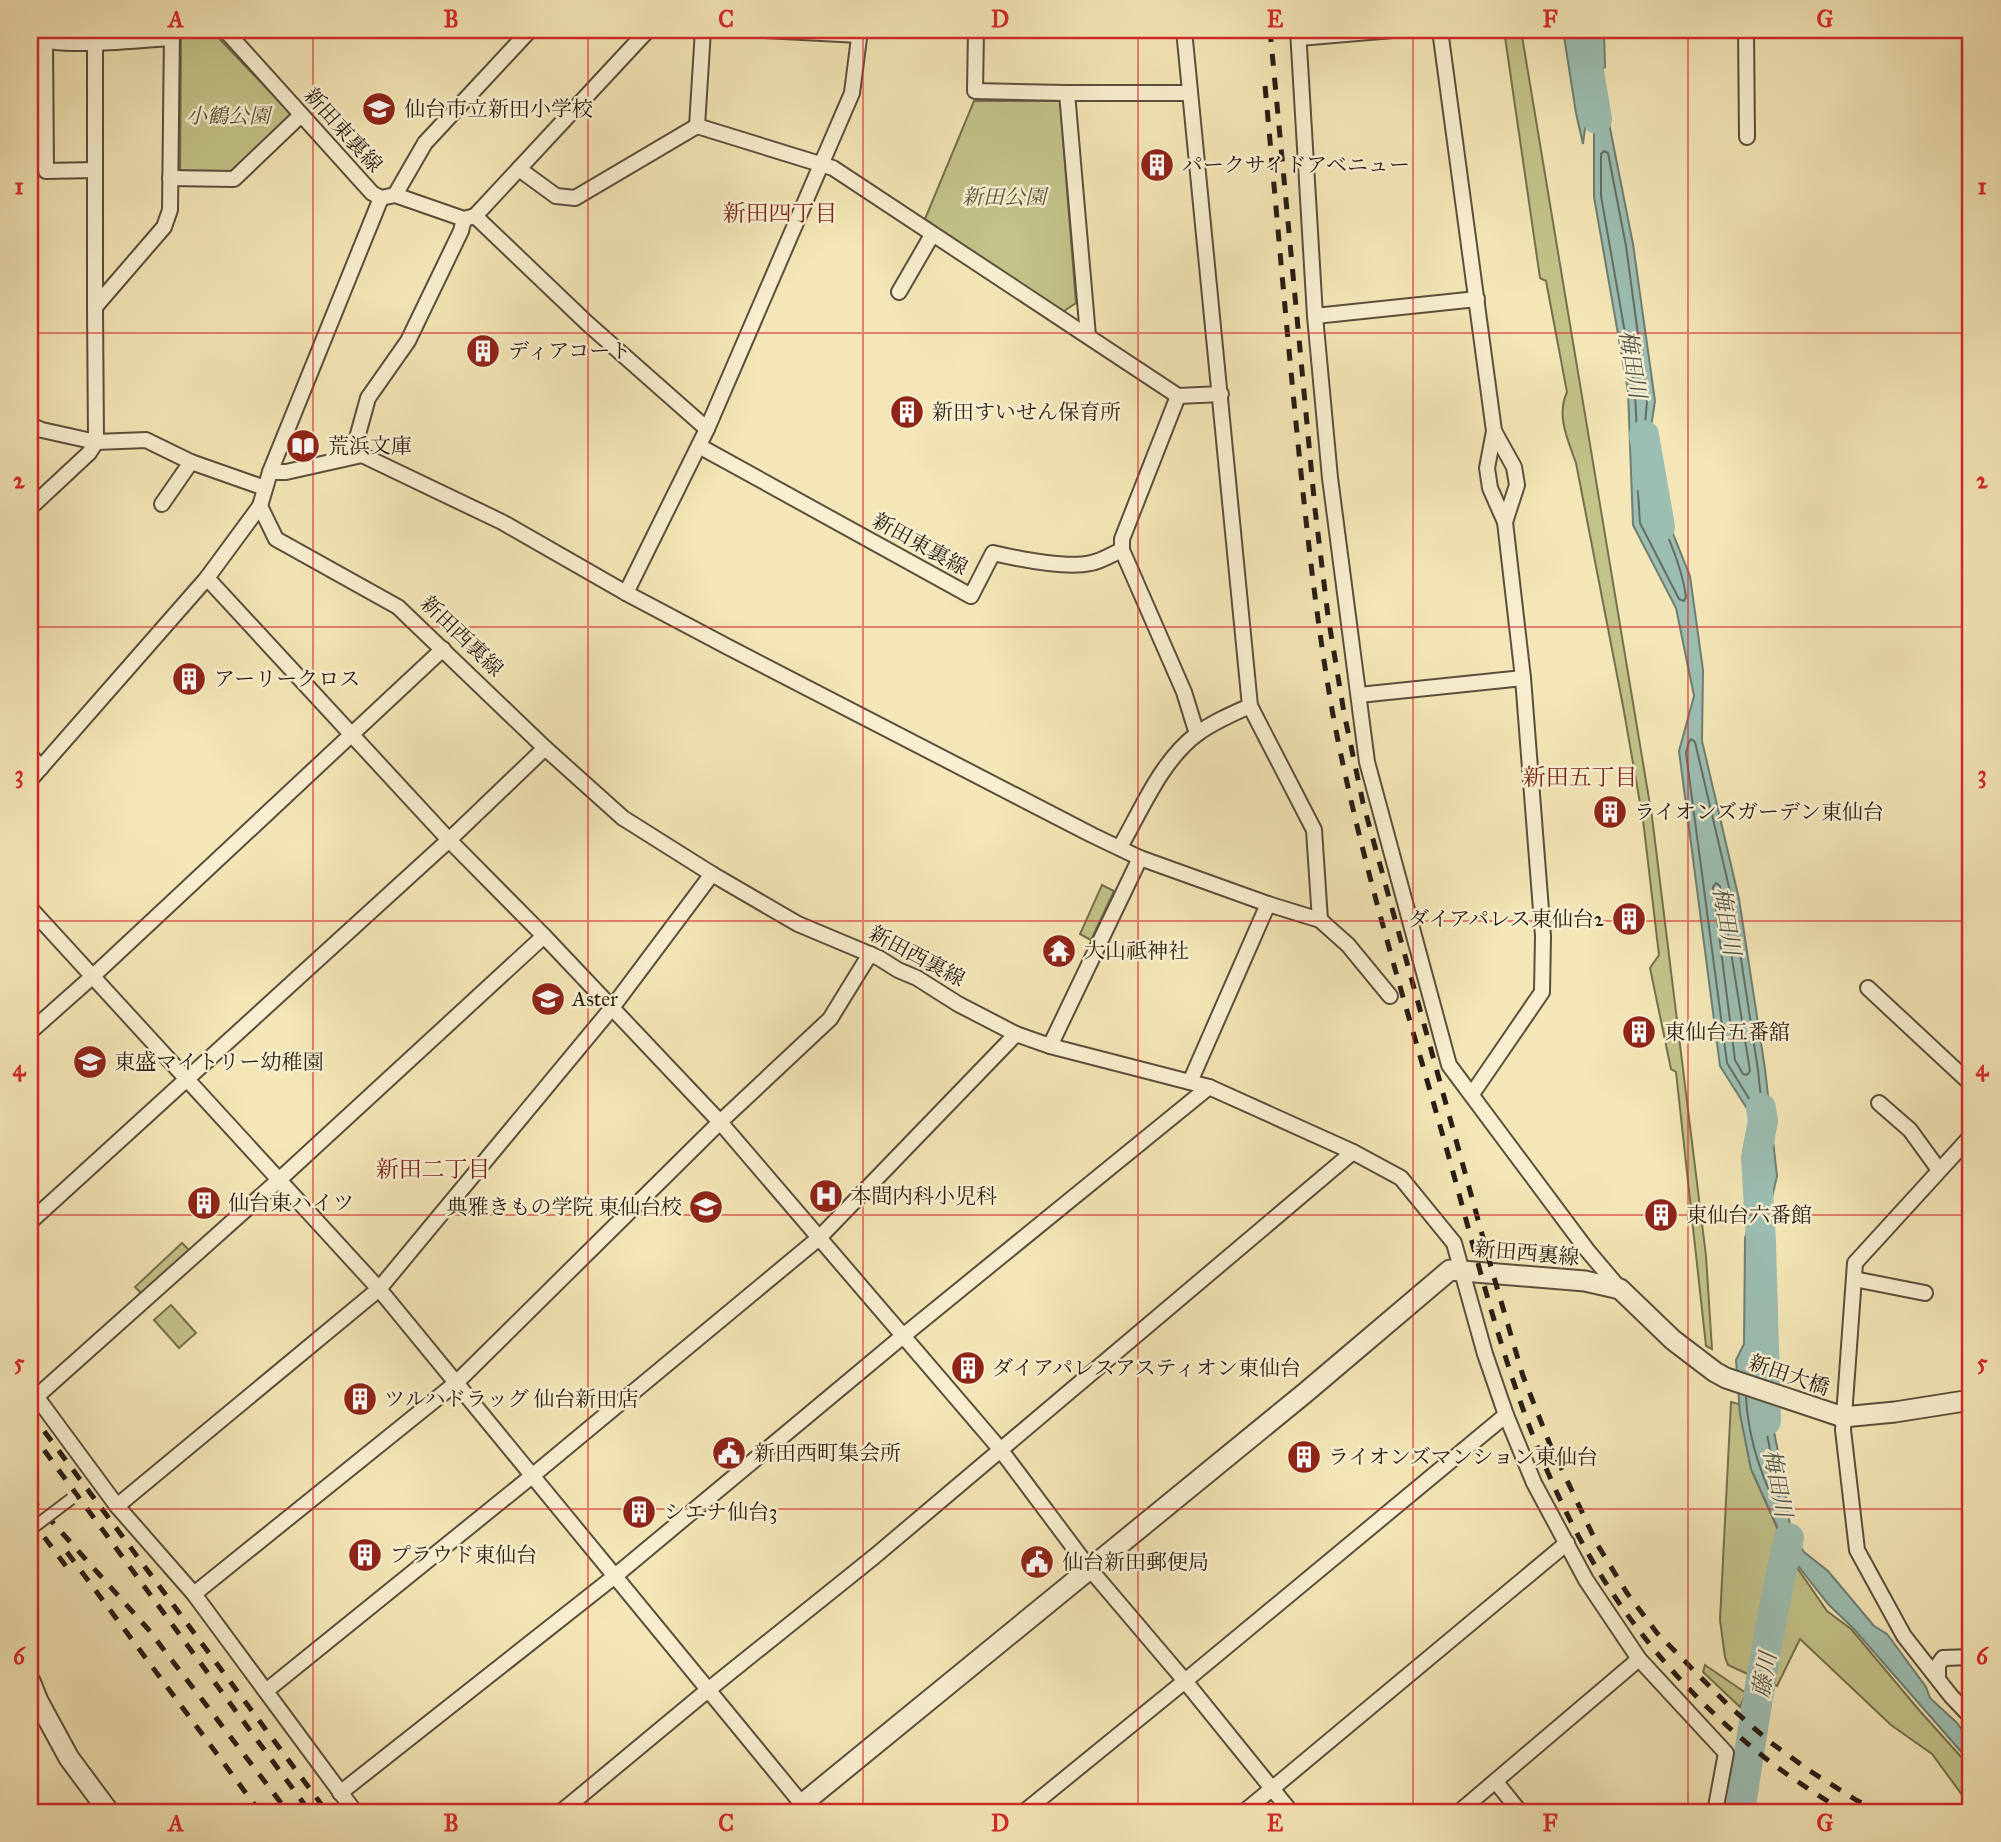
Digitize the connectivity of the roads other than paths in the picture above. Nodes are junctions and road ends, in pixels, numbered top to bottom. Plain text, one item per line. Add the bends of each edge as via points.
1 (225, 30) edge
2 (530, 30) edge
3 (649, 30) edge
4 (703, 30) edge
5 (764, 30) edge
6 (976, 30) edge
7 (1184, 30) edge
8 (1393, 30) edge
9 (1440, 30) edge
10 (1746, 30) edge
11 (860, 32) edge
12 (172, 34) edge
13 (1299, 34) edge
14 (30, 37) edge
15 (45, 42) junction
16 (95, 42) junction
17 (1067, 93) junction
18 (1191, 93) junction
19 (301, 115) junction
20 (696, 126) junction
21 (1747, 137) dead end
22 (820, 164) junction
23 (519, 169) junction
24 (94, 170) junction
25 (170, 178) junction
26 (388, 196) junction
27 (470, 218) junction
28 (932, 235) junction
29 (899, 292) dead end
30 (1477, 299) junction
31 (95, 307) junction
32 (1315, 316) junction
33 (1087, 336) junction
34 (1221, 394) junction
35 (1178, 396) junction
36 (30, 425) edge
37 (707, 429) junction
38 (1494, 431) junction
39 (96, 442) junction
40 (698, 446) junction
41 (352, 456) junction
42 (191, 462) junction
43 (270, 472) junction
44 (265, 488) junction
45 (162, 504) dead end
46 (260, 506) junction
47 (30, 508) edge
48 (1505, 522) junction
49 (1122, 550) junction
50 (207, 578) junction
51 (626, 593) junction
52 (443, 649) junction
53 (1523, 678) junction
54 (1359, 695) junction
55 (1251, 706) junction
56 (351, 734) junction
57 (1197, 734) junction
58 (545, 748) junction
59 (30, 755) edge
60 (41, 768) junction
61 (30, 780) edge
62 (449, 839) junction
63 (1120, 847) junction
64 (1140, 858) junction
65 (712, 874) junction
66 (1268, 904) junction
67 (30, 908) edge
68 (1320, 920) junction
69 (544, 936) junction
70 (870, 954) junction
71 (93, 976) junction
72 (1868, 988) dead end
73 (1390, 996) dead end
74 (611, 1009) junction
75 (30, 1032) edge
76 (1016, 1034) junction
77 (1050, 1046) junction
78 (187, 1079) junction
79 (1190, 1082) junction
80 (1971, 1084) edge
81 (1209, 1087) junction
82 (1472, 1094) junction
83 (1879, 1103) dead end
84 (720, 1122) junction
85 (1971, 1136) edge
86 (1353, 1152) junction
87 (1939, 1170) junction
88 (280, 1179) junction
89 (30, 1222) edge
90 (819, 1238) junction
91 (1461, 1270) junction
92 (1854, 1279) junction
93 (379, 1289) junction
94 (1620, 1289) junction
95 (1925, 1293) dead end
96 (903, 1336) junction
97 (456, 1382) junction
98 (33, 1393) edge
99 (1971, 1399) edge
100 (1506, 1415) junction
101 (1840, 1416) junction
102 (1000, 1449) junction
103 (532, 1476) junction
104 (71, 1499) dead end
105 (117, 1506) junction
106 (30, 1530) edge
107 (1567, 1543) junction
108 (1089, 1569) junction
109 (615, 1576) junction
110 (194, 1594) junction
111 (1971, 1657) edge
112 (1639, 1659) junction
113 (1938, 1677) junction
114 (30, 1681) edge
115 (1185, 1681) junction
116 (708, 1690) junction
117 (266, 1691) junction
118 (1971, 1717) edge
119 (1496, 1782) junction
120 (1272, 1789) junction
121 (340, 1793) junction
122 (801, 1809) edge
123 (109, 1812) edge
124 (355, 1812) edge
125 (561, 1812) edge
126 (1024, 1812) edge
127 (1244, 1812) edge
128 (1291, 1812) edge
129 (1459, 1812) edge
130 (1520, 1812) edge
131 (1715, 1812) edge

1 - 19 street, 新田東裏線
2 - 26 street via 425,143
3 - 23 street
4 - 20 street
5 - 11 street
6 - 17 street via 975,91
7 - 18 street
8 - 13 street
9 - 30 street
10 - 21 street
11 - 22 street via 852,93
12 - 16 street
12 - 25 street
13 - 32 street
14 - 15 street
15 - 16 street
15 - 24 street via 46,171
16 - 24 street
17 - 18 street
17 - 33 street
18 - 34 street
19 - 25 street via 234,179
19 - 26 street, 新田東裏線 via 372,192
20 - 22 street
20 - 23 street via 575,198 556,196
22 - 28 street via 833,168
22 - 37 street
23 - 27 street
24 - 31 street
25 - 31 street via 170,210 164,227
26 - 27 street, 新田東裏線
26 - 43 street
27 - 37 street, 新田東裏線
27 - 41 street via 408,341 368,398
28 - 29 street
28 - 33 street
30 - 32 street
30 - 38 street
31 - 39 street
32 - 54 street via 1330,478
33 - 35 street
34 - 35 street
34 - 55 street
35 - 49 street via 1122,539
36 - 39 street
37 - 40 street
38 - 48 street via 1487,468
38 - 48 street via 1514,467 1517,485
39 - 42 street via 146,440
39 - 47 street
40 - 49 street, 新田東裏線 via 971,596 993,553 1073,564 1092,563
40 - 51 street
41 - 43 street
41 - 51 street via 362,455 502,522
42 - 44 street
42 - 45 street
43 - 44 street
44 - 46 street
46 - 50 street
46 - 52 street, 新田西裏線 via 276,538 398,607
48 - 53 street
49 - 57 street via 1184,692
50 - 56 street
50 - 60 street
51 - 63 street
52 - 56 street
52 - 58 street, 新田西裏線
53 - 54 street
53 - 82 street via 1543,933 1542,992
54 - 82 street via 1367,762 1438,1028 1449,1065
55 - 57 street
55 - 68 street via 1314,830
56 - 62 street
56 - 71 street
57 - 63 street via 1158,780
58 - 62 street
58 - 65 street, 新田西裏線 via 622,818
59 - 60 street
60 - 61 street
62 - 69 street
62 - 78 street
63 - 64 street
64 - 66 street
64 - 77 street
65 - 70 street, 新田西裏線 via 799,924
65 - 74 street
66 - 68 street
66 - 79 street
67 - 71 street
68 - 73 street via 1349,945
69 - 74 street
69 - 88 street
70 - 76 street, 新田西裏線
70 - 84 street via 830,1018
71 - 75 street
71 - 78 street
72 - 80 street
74 - 84 street
74 - 93 street
76 - 77 street, 新田西裏線
76 - 90 street
77 - 79 street, 新田西裏線
78 - 88 street
78 - 89 street
79 - 81 street, 新田西裏線
81 - 86 street, 新田西裏線
81 - 96 street
82 - 94 street
83 - 87 street via 1910,1130
84 - 90 street
84 - 97 street
85 - 87 street
86 - 91 street, 新田西裏線 via 1401,1178 1454,1243
86 - 102 street
87 - 92 street via 1855,1263
88 - 93 street
88 - 98 street
90 - 96 street
90 - 103 street
91 - 94 street, 新田西裏線 via 1585,1281
91 - 100 street
91 - 108 street via 1450,1270
92 - 95 street
92 - 101 street
93 - 97 street
93 - 105 street
94 - 101 street, 新田大橋 via 1673,1340 1715,1372
96 - 102 street
96 - 109 street
97 - 103 street
97 - 110 street
98 - 105 street
99 - 101 street
100 - 107 street via 1534,1483
100 - 115 street
101 - 113 street via 1857,1550 1904,1636
102 - 108 street
102 - 116 street
103 - 109 street
103 - 117 street
104 - 106 street, bridge
105 - 110 street
107 - 112 street
107 - 120 street
108 - 115 street
108 - 122 street
109 - 116 street
109 - 121 street
110 - 117 street
111 - 113 street via 1942,1658
112 - 119 street
112 - 131 street via 1726,1753
113 - 118 street
114 - 123 street via 69,1758
115 - 120 street
115 - 126 street
116 - 122 street
116 - 125 street
117 - 121 street
119 - 129 street
119 - 130 street
120 - 127 street
120 - 128 street
121 - 124 street

